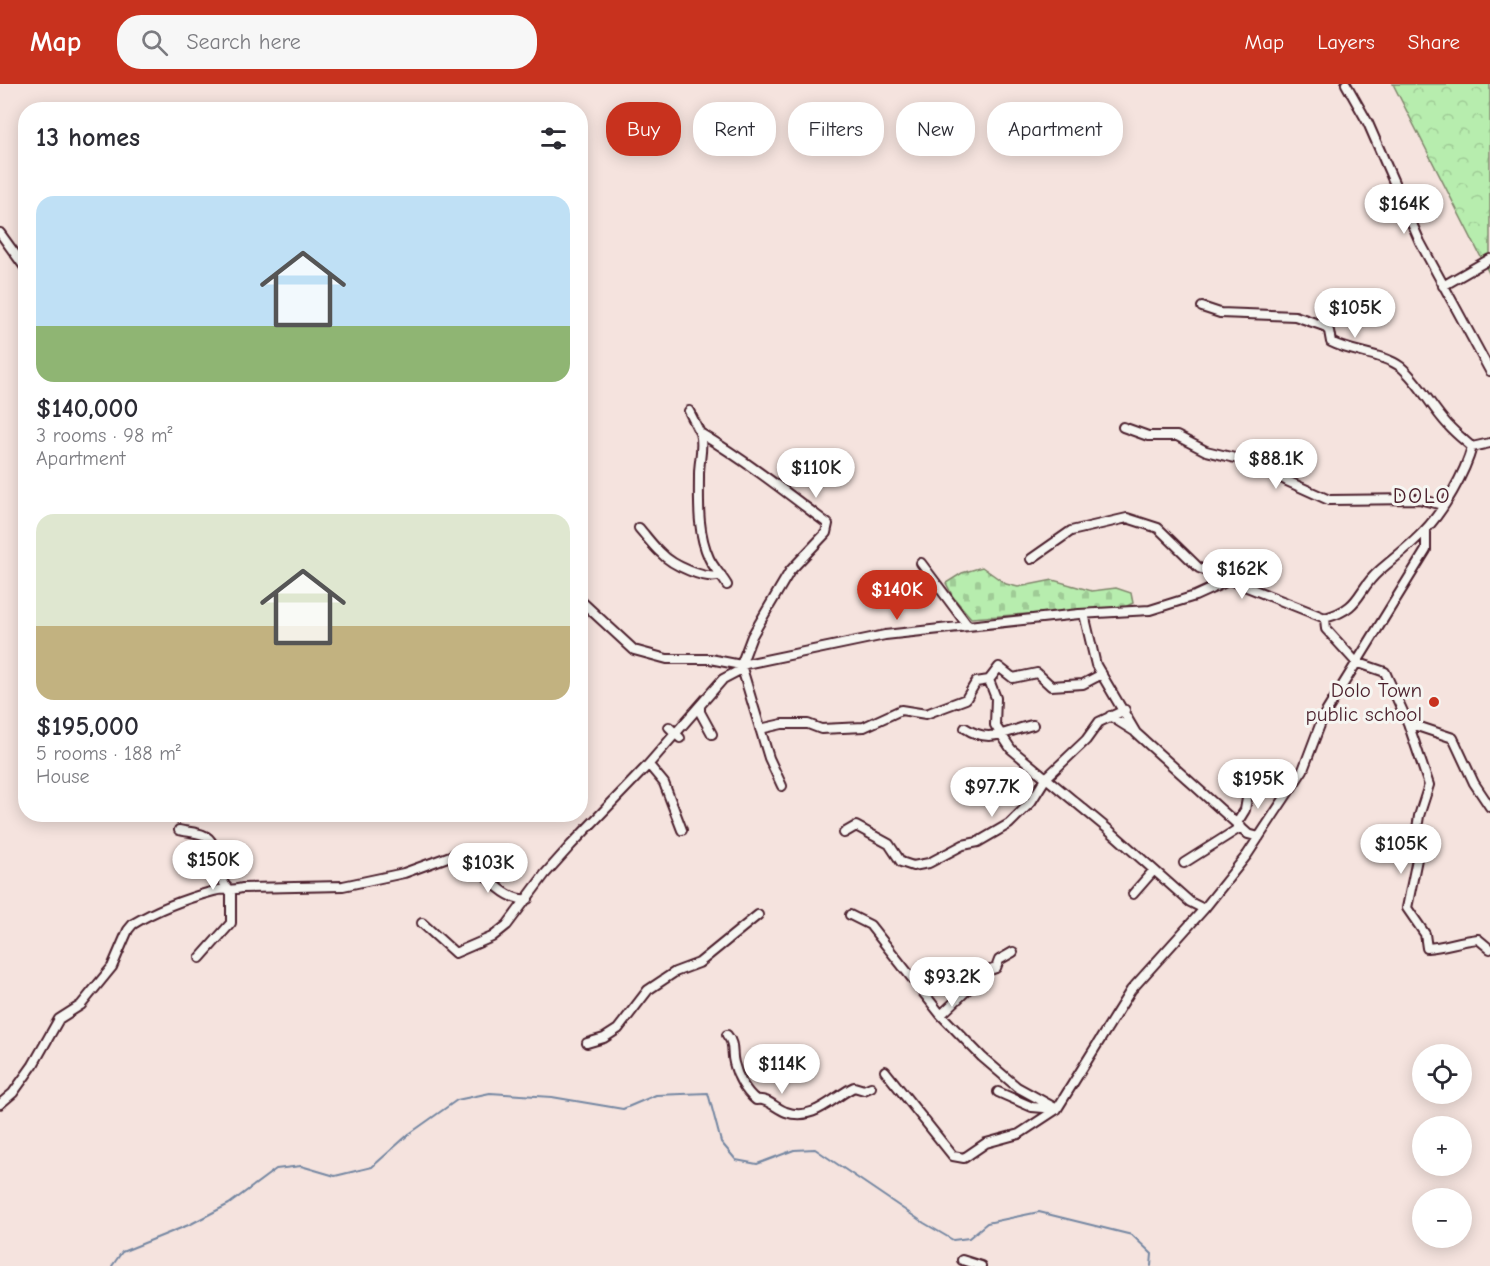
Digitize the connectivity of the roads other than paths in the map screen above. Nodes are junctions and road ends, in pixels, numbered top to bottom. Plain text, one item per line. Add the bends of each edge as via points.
1 (1346, 84) edge
2 (0, 233) edge
3 (18, 258) edge
4 (1490, 259) edge
5 (1443, 286) junction
6 (1202, 307) dead end
7 (1490, 371) edge
8 (689, 411) dead end
9 (1123, 427) dead end
10 (700, 433) junction
11 (1490, 443) edge
12 (1472, 447) junction
13 (1442, 505) junction
14 (639, 528) dead end
15 (1426, 530) junction
16 (1031, 559) dead end
17 (921, 563) dead end
18 (721, 575) junction
19 (1228, 581) junction
20 (727, 585) dead end
21 (588, 607) edge
22 (1084, 614) junction
23 (1325, 618) junction
24 (968, 626) junction
25 (1356, 662) junction
26 (742, 667) junction
27 (1102, 674) junction
28 (989, 680) junction
29 (700, 706) junction
30 (1125, 710) junction
31 (1110, 716) junction
32 (1408, 723) junction
33 (1033, 725) dead end
34 (669, 727) dead end
35 (965, 728) dead end
36 (760, 729) junction
37 (1136, 733) junction
38 (712, 734) dead end
39 (677, 736) junction
40 (1003, 736) junction
41 (649, 765) junction
42 (1046, 778) junction
43 (782, 786) dead end
44 (1249, 787) dead end
45 (1490, 807) edge
46 (1239, 825) junction
47 (179, 830) dead end
48 (682, 830) dead end
49 (844, 833) dead end
50 (1259, 837) junction
51 (1184, 863) dead end
52 (1154, 870) junction
53 (231, 891) junction
54 (1133, 894) dead end
55 (528, 899) junction
56 (1204, 909) junction
57 (758, 915) dead end
58 (850, 915) dead end
59 (422, 922) dead end
60 (1490, 949) edge
61 (1013, 952) dead end
62 (200, 958) dead end
63 (941, 1015) junction
64 (727, 1035) dead end
65 (588, 1043) dead end
66 (885, 1071) dead end
67 (871, 1087) dead end
68 (998, 1092) dead end
69 (0, 1104) edge
70 (1057, 1109) junction
71 (962, 1260) dead end
72 (981, 1266) edge

1 - 5 street
2 - 3 street
4 - 5 street
5 - 7 street
6 - 12 street via 1220,313 1295,316 1324,326 1331,342 1400,367 1447,424
8 - 10 street
9 - 13 street via 1148,436 1177,436 1206,451 1255,463 1329,500 1419,499
10 - 18 street via 703,442 699,514 709,558
10 - 26 street via 828,524 826,533 790,571 752,636
11 - 12 street
12 - 13 street via 1467,466
13 - 15 street
14 - 18 street via 675,563 703,574
15 - 23 street via 1377,573 1353,605
15 - 25 street via 1426,550
16 - 19 street via 1071,531 1127,518 1158,528 1199,568
17 - 24 street
18 - 20 street
19 - 22 street via 1150,610
19 - 23 street
21 - 26 street via 634,650 667,659 710,659
22 - 24 street
22 - 27 street via 1096,665
23 - 25 street via 1326,629
24 - 26 street via 885,635
25 - 32 street via 1384,672
25 - 50 street via 1323,717 1303,770
26 - 29 street via 723,679
26 - 36 street
27 - 28 street via 1083,684 1051,686 1037,673 1013,678 999,667
27 - 30 street
28 - 36 street via 976,682 966,699 926,714 901,710 864,727 821,729 808,724 782,724
28 - 40 street via 996,698 995,725
29 - 38 street
29 - 39 street
30 - 31 street
30 - 37 street
31 - 37 street
31 - 42 street via 1099,722
32 - 45 street via 1453,738
32 - 60 street via 1429,785 1419,816 1418,854 1407,908 1425,934 1427,948 1478,939
33 - 40 street
34 - 39 street
35 - 40 street via 975,734
36 - 43 street
37 - 46 street
39 - 41 street
40 - 42 street via 1011,749
41 - 48 street via 664,783
41 - 55 street via 571,845
42 - 49 street via 1031,802 1009,824 929,863 913,866 901,862 889,844 856,826
42 - 52 street
44 - 46 street
46 - 50 street via 1248,834
46 - 51 street
47 - 53 street via 210,840 222,881
50 - 56 street
52 - 54 street
52 - 56 street via 1190,902
53 - 55 street via 343,886 404,873 465,851 504,891 521,900
53 - 62 street via 231,923
53 - 69 street via 207,893 133,924 112,966 81,1005 59,1019 33,1065
55 - 59 street via 492,938 455,953
56 - 70 street via 1131,990
57 - 65 street via 699,963 675,972 648,990 618,1029
58 - 63 street via 870,925
61 - 63 street via 999,960 996,968 987,971
63 - 70 street via 1017,1087
64 - 67 street via 747,1092 756,1100 762,1099 786,1112 818,1110 854,1087
66 - 70 street via 953,1156 964,1158 986,1143 1019,1134
68 - 70 street via 1032,1107
71 - 72 street

